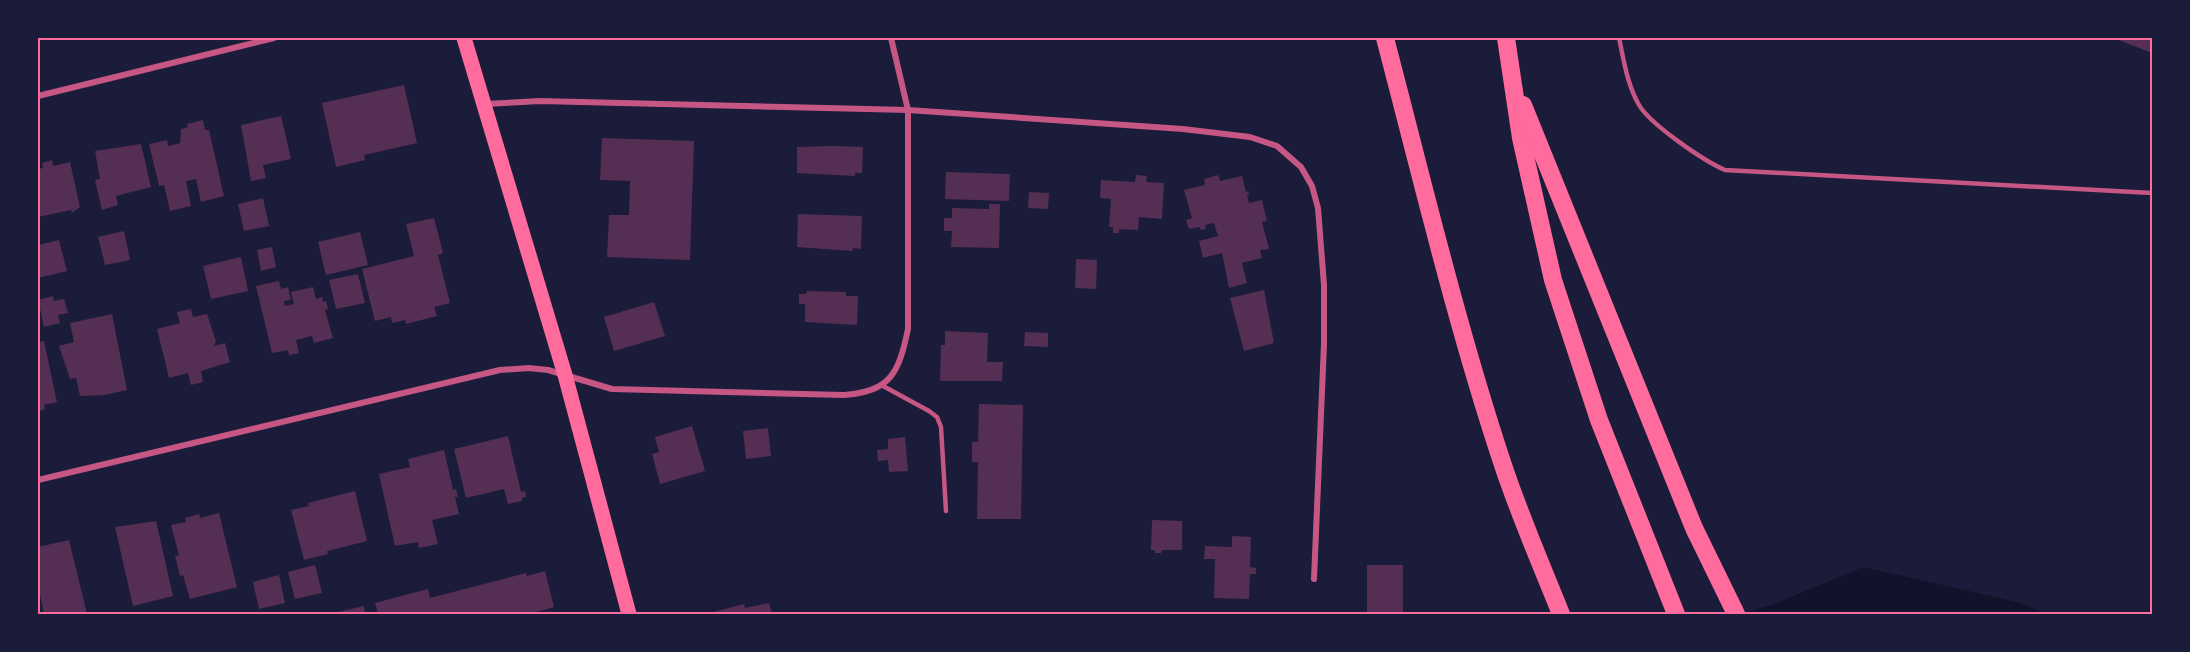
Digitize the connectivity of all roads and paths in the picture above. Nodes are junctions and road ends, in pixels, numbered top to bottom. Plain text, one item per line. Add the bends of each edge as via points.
1 (274, 38) edge
2 (465, 38) edge
3 (891, 38) edge
4 (1385, 38) edge
5 (1506, 38) edge
6 (1619, 38) edge
7 (1512, 79) junction
8 (38, 96) edge
9 (484, 104) junction
10 (908, 110) junction
11 (2152, 193) edge
12 (565, 375) junction
13 (883, 386) junction
14 (38, 480) edge
15 (946, 511) dead end
16 (1314, 579) dead end
17 (629, 615) edge
18 (1561, 615) edge
19 (1676, 615) edge
20 (1736, 615) edge

1 - 8 street
2 - 9 main road
3 - 10 street
4 - 18 highway via 1481,397
5 - 7 highway
6 - 11 lane via 1627,77 1640,107 1705,161 1725,170
7 - 19 highway via 1521,138 1553,279 1599,420
7 - 20 highway via 1694,528
9 - 10 street via 540,101
9 - 12 main road
10 - 13 street via 908,329 902,358
10 - 16 street via 1250,137 1276,146 1302,167 1318,208 1324,285
12 - 13 street via 612,389 844,395
12 - 14 street via 529,368 500,370
12 - 17 main road
13 - 15 lane via 937,417 941,427

